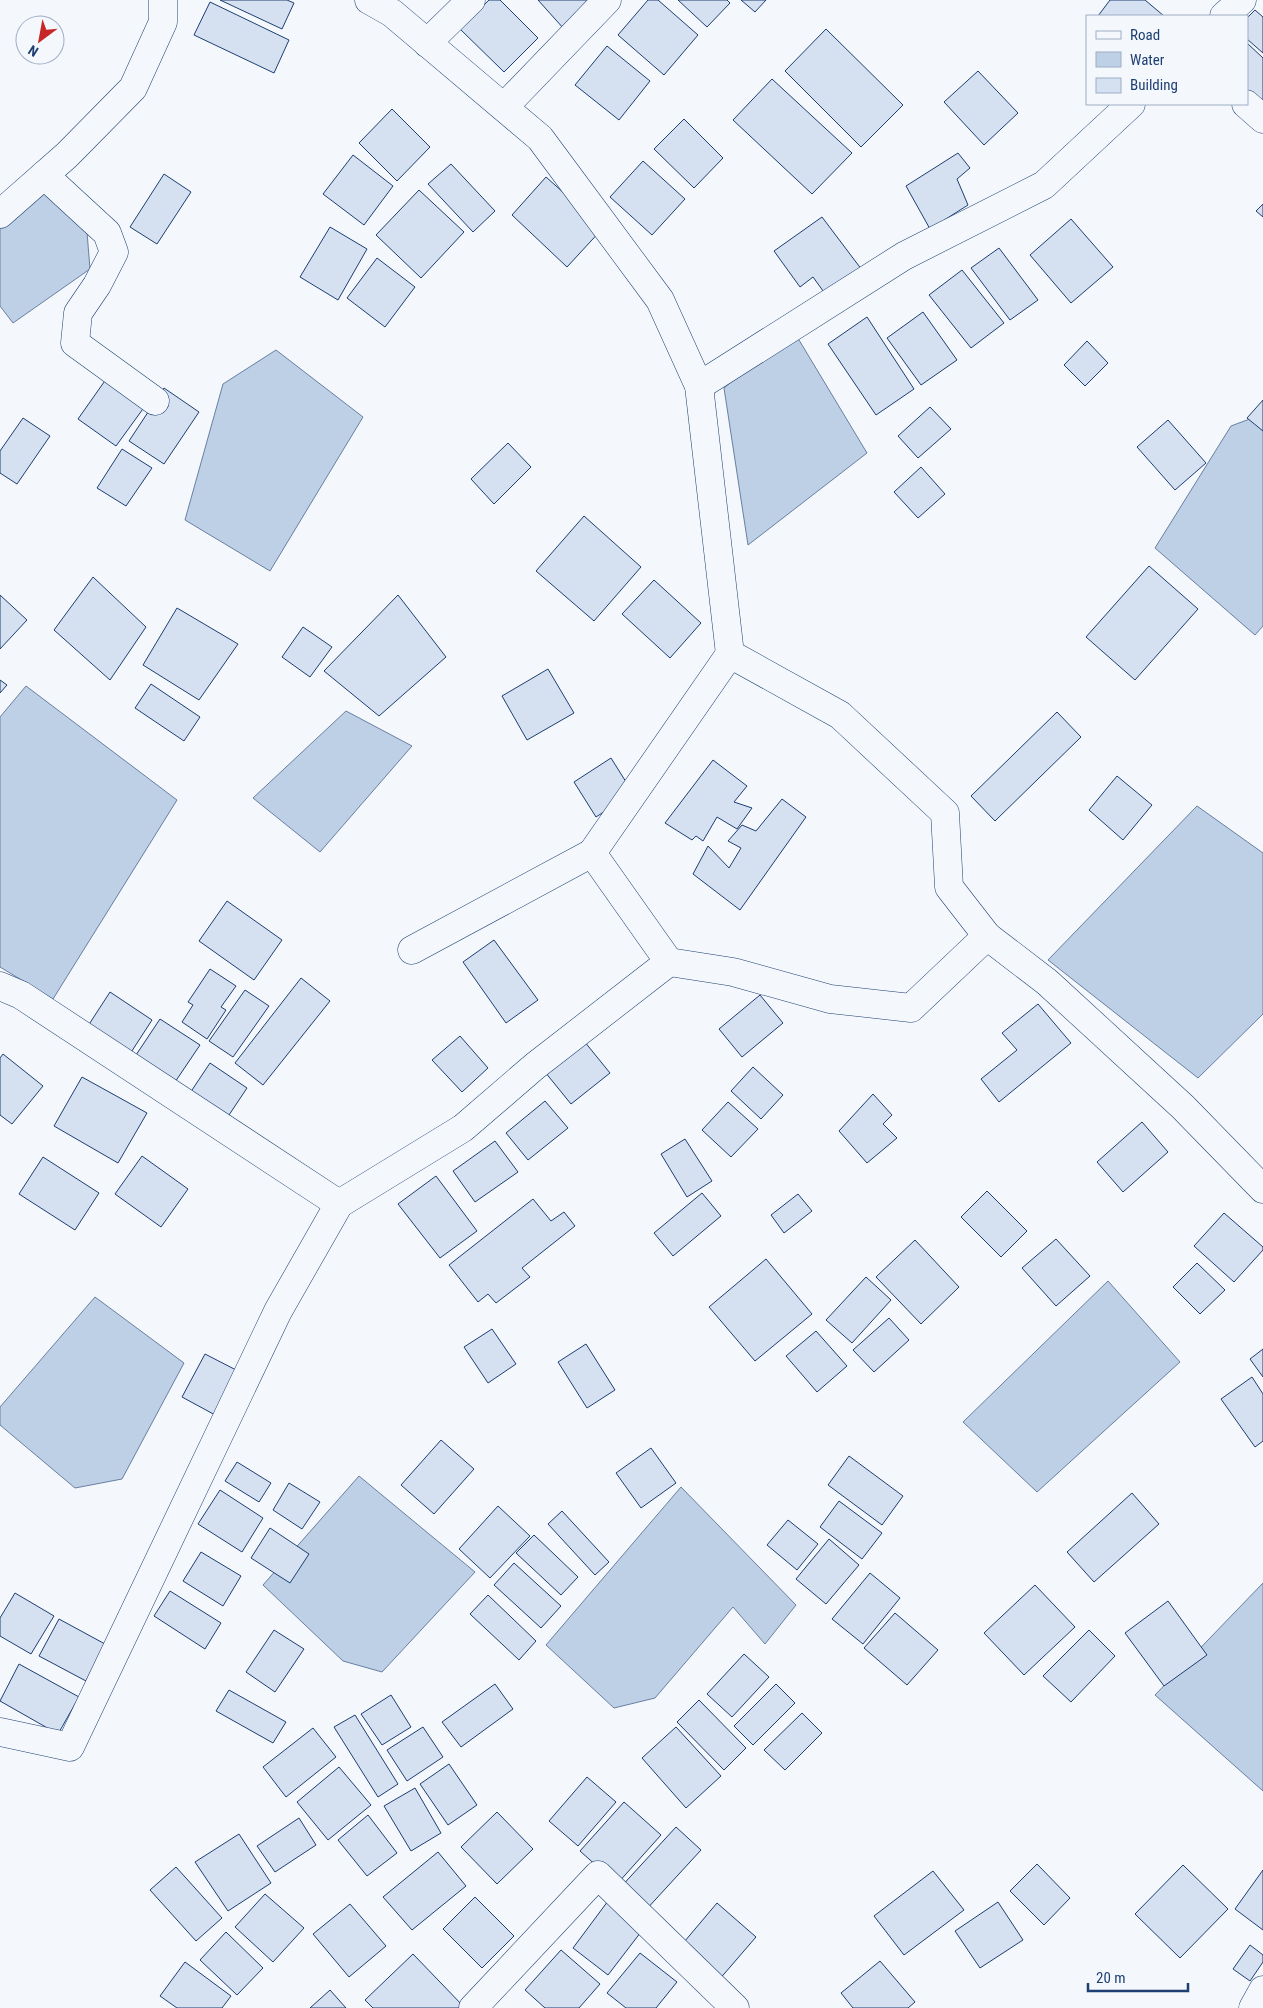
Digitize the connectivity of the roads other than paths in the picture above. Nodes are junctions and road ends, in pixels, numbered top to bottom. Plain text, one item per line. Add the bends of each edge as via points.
1 (164, 0) edge
2 (369, 0) edge
3 (471, 0) edge
4 (607, 0) edge
5 (1242, 0) edge
6 (1225, 15) edge
7 (427, 43) junction
8 (1130, 105) edge
9 (1247, 105) edge
10 (504, 107) junction
11 (1263, 119) edge
12 (44, 175) junction
13 (0, 214) edge
14 (699, 386) junction
15 (156, 401) dead end
16 (730, 654) junction
17 (592, 852) junction
18 (986, 936) junction
19 (412, 950) dead end
20 (668, 962) junction
21 (0, 986) edge
22 (1263, 1189) edge
23 (339, 1204) junction
24 (0, 1732) edge
25 (1263, 1990) edge
26 (473, 2008) edge
27 (735, 2008) edge
28 (1253, 2008) edge

1 - 12 street via 163,22 133,88
2 - 7 street via 392,13
3 - 7 street
4 - 10 street
5 - 6 street
7 - 10 street
8 - 14 street via 1044,185 904,256
9 - 11 street
10 - 14 street via 540,138 660,300
12 - 13 street
12 - 15 street via 107,233 114,252 78,314 75,344
14 - 16 street
16 - 17 street
16 - 18 street via 840,715 945,813 949,887
17 - 19 street
17 - 20 street
18 - 20 street via 911,1008 830,999 733,972
18 - 22 street via 1047,982 1183,1107
20 - 23 street via 535,1066 463,1128
21 - 23 street via 21,995
23 - 24 street via 278,1311 70,1747
25 - 28 street
26 - 27 street via 598,1875

